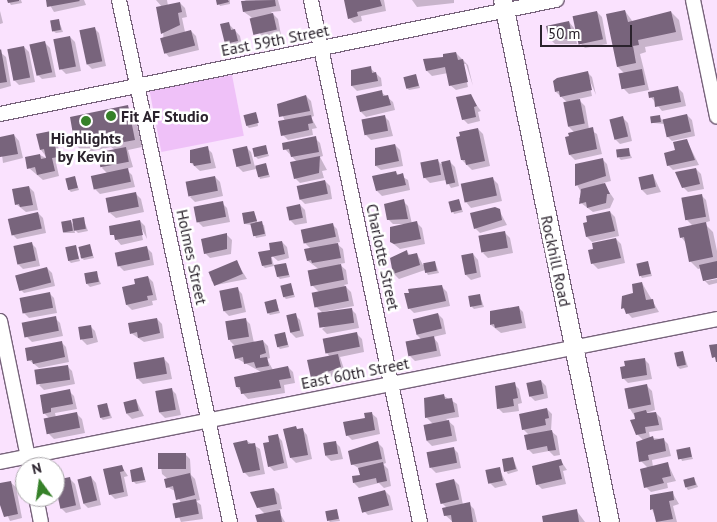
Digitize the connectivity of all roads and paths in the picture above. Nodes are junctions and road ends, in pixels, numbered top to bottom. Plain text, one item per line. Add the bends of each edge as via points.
1 (119, 0) edge
2 (311, 0) edge
3 (556, 0) edge
4 (693, 0) edge
5 (504, 5) edge
6 (322, 49) junction
7 (137, 86) junction
8 (0, 114) edge
9 (717, 117) edge
10 (717, 319) edge
11 (0, 321) edge
12 (574, 347) junction
13 (391, 383) junction
14 (209, 420) junction
15 (28, 457) edge
16 (50, 457) edge
17 (0, 462) edge
18 (15, 462) edge
19 (38, 507) edge
20 (41, 522) edge
21 (230, 522) edge
22 (420, 522) edge
23 (610, 522) edge

1 - 7 street, Holmes Street
2 - 6 street, Charlotte Street
3 - 5 street, East 59th Street
4 - 9 street
5 - 6 street, East 59th Street
5 - 12 main road, Rockhill Road
6 - 7 street, East 59th Street
6 - 13 street, Charlotte Street
7 - 8 street, East 59th Street
7 - 14 street, Holmes Street
10 - 12 street, East 60th Street
11 - 15 street
12 - 13 street, East 60th Street
12 - 23 main road, Rockhill Road
13 - 14 street, East 60th Street
13 - 22 street, Charlotte Street
14 - 16 street, East 60th Street
14 - 21 street, Holmes Street
17 - 18 street, East 60th Street
19 - 20 street

